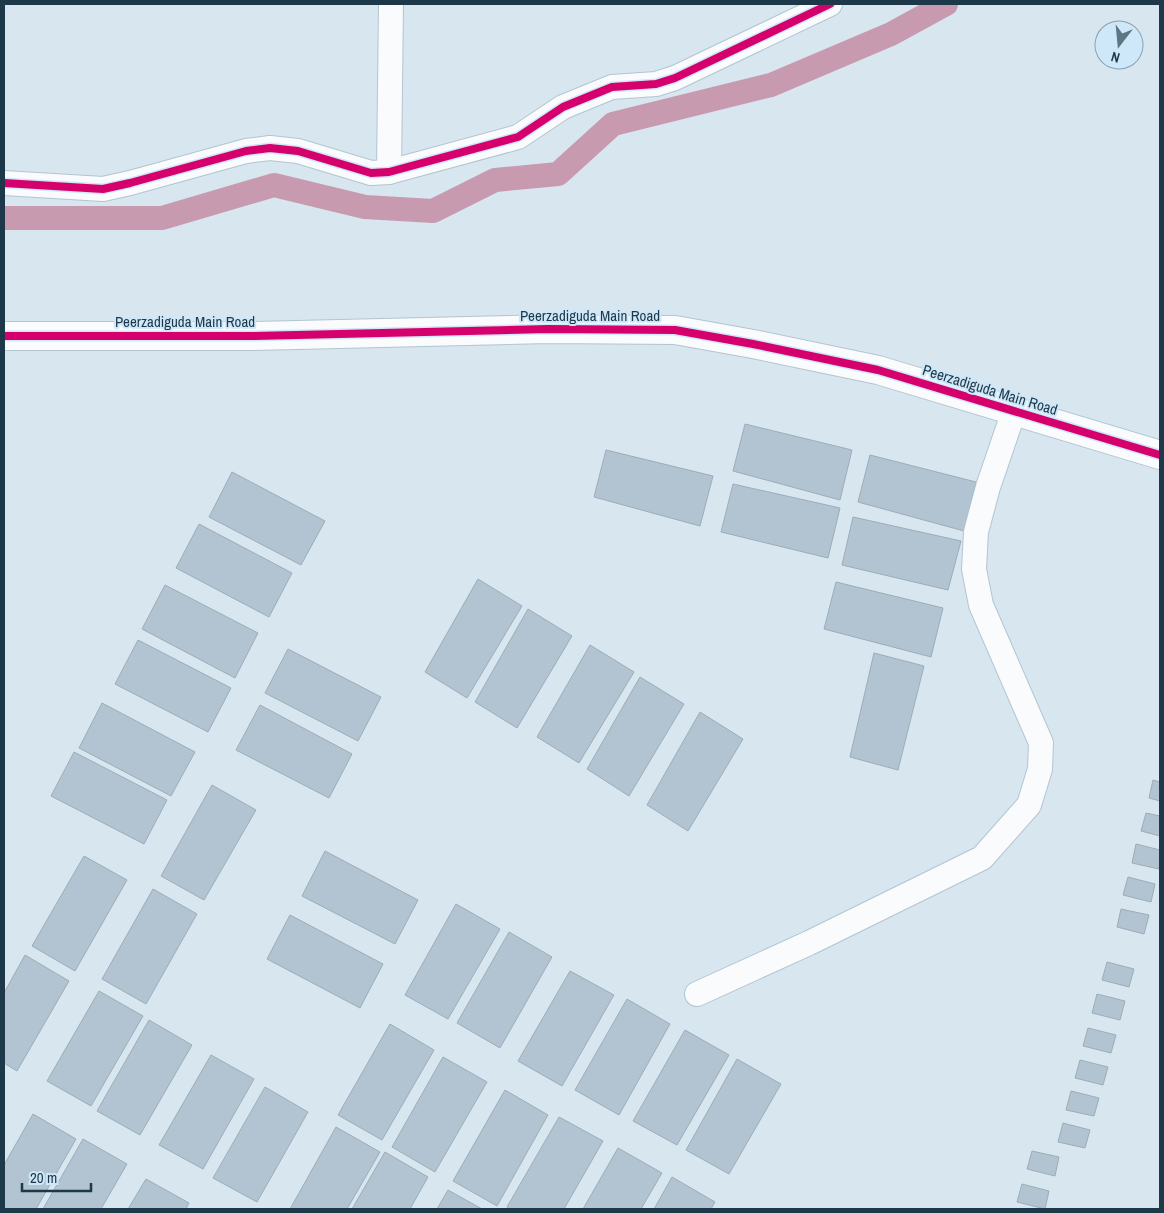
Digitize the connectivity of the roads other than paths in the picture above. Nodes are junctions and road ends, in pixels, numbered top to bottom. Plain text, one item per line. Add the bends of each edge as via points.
1 (391, 4) edge
2 (830, 4) edge
3 (389, 172) junction
4 (4, 183) edge
5 (4, 336) edge
6 (1014, 411) junction
7 (1160, 455) edge
8 (697, 994) dead end

1 - 3 street
2 - 3 street via 675,78 656,84 612,87 563,107 518,137
3 - 4 street via 370,173 298,151 270,148 246,151 103,188
5 - 6 street, Peerzadiguda Main Road via 675,330 878,370
6 - 7 street, Peerzadiguda Main Road
6 - 8 street via 976,532 974,569 981,605 1041,743 1040,769 1028,805 982,858

